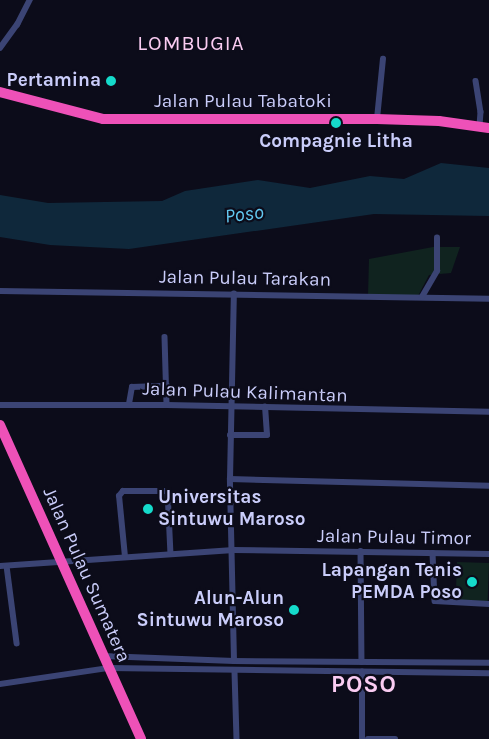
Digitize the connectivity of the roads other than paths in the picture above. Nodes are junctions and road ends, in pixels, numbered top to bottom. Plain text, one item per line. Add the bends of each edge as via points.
1 (30, 0) edge
2 (0, 48) edge
3 (383, 59) dead end
4 (476, 81) dead end
5 (0, 92) edge
6 (377, 119) junction
7 (484, 128) edge
8 (437, 238) dead end
9 (0, 291) edge
10 (234, 294) junction
11 (422, 298) junction
12 (489, 300) edge
13 (165, 337) dead end
14 (167, 386) junction
15 (129, 404) junction
16 (0, 405) edge
17 (168, 405) junction
18 (231, 406) junction
19 (265, 407) junction
20 (489, 412) edge
21 (0, 424) edge
22 (230, 435) junction
23 (230, 479) junction
24 (489, 486) edge
25 (233, 550) junction
26 (361, 551) junction
27 (434, 553) junction
28 (171, 554) junction
29 (489, 554) edge
30 (124, 557) junction
31 (60, 561) junction
32 (0, 566) edge
33 (7, 566) junction
34 (489, 604) edge
35 (16, 643) dead end
36 (103, 656) junction
37 (147, 658) junction
38 (234, 661) junction
39 (291, 662) junction
40 (362, 662) junction
41 (489, 663) edge
42 (109, 668) junction
43 (145, 668) junction
44 (235, 672) junction
45 (292, 672) junction
46 (362, 672) junction
47 (489, 673) edge
48 (0, 684) edge
49 (141, 739) edge
50 (237, 739) edge
51 (362, 739) edge
52 (368, 739) edge
53 (395, 739) edge

1 - 2 street
3 - 6 street
4 - 7 street
5 - 6 highway, Jalan Pulau Tabatoki via 103,119
6 - 7 highway, Jalan Pulau Tabatoki via 439,121
8 - 11 street via 437,272
9 - 10 street, Jalan Pulau Tarakan
10 - 11 street, Jalan Pulau Tarakan
10 - 18 street
11 - 12 street, Jalan Pulau Tarakan
13 - 14 street
14 - 15 street via 132,387
14 - 17 street
15 - 16 street, Jalan Pulau Kalimantan
15 - 17 street, Jalan Pulau Kalimantan
17 - 18 street, Jalan Pulau Kalimantan
18 - 19 street, Jalan Pulau Kalimantan
18 - 22 street
19 - 20 street, Jalan Pulau Kalimantan
19 - 22 street via 265,436
21 - 31 highway, Jalan Pulau Sumatera
22 - 23 street
23 - 24 street
23 - 25 street
25 - 26 street, Jalan Pulau Timor
25 - 28 street, Jalan Pulau Timor
25 - 38 street
26 - 27 street, Jalan Pulau Timor
26 - 40 street
27 - 29 street, Jalan Pulau Timor
27 - 34 street via 435,601
28 - 30 street, Jalan Pulau Timor
28 - 30 street via 168,491 122,491 119,496
30 - 31 street, Jalan Pulau Timor
31 - 33 street, Jalan Pulau Timor
31 - 36 highway, Jalan Pulau Sumatera
32 - 33 street, Jalan Pulau Timor
33 - 35 street
36 - 37 street
36 - 42 highway, Jalan Pulau Sumatera
37 - 38 street
37 - 43 street
38 - 39 street
39 - 40 street
39 - 45 street
40 - 41 street
42 - 43 street
42 - 48 street
42 - 49 highway, Jalan Pulau Sumatera
43 - 44 street
44 - 45 street
44 - 50 street
45 - 46 street
46 - 47 street
46 - 51 street
52 - 53 street

